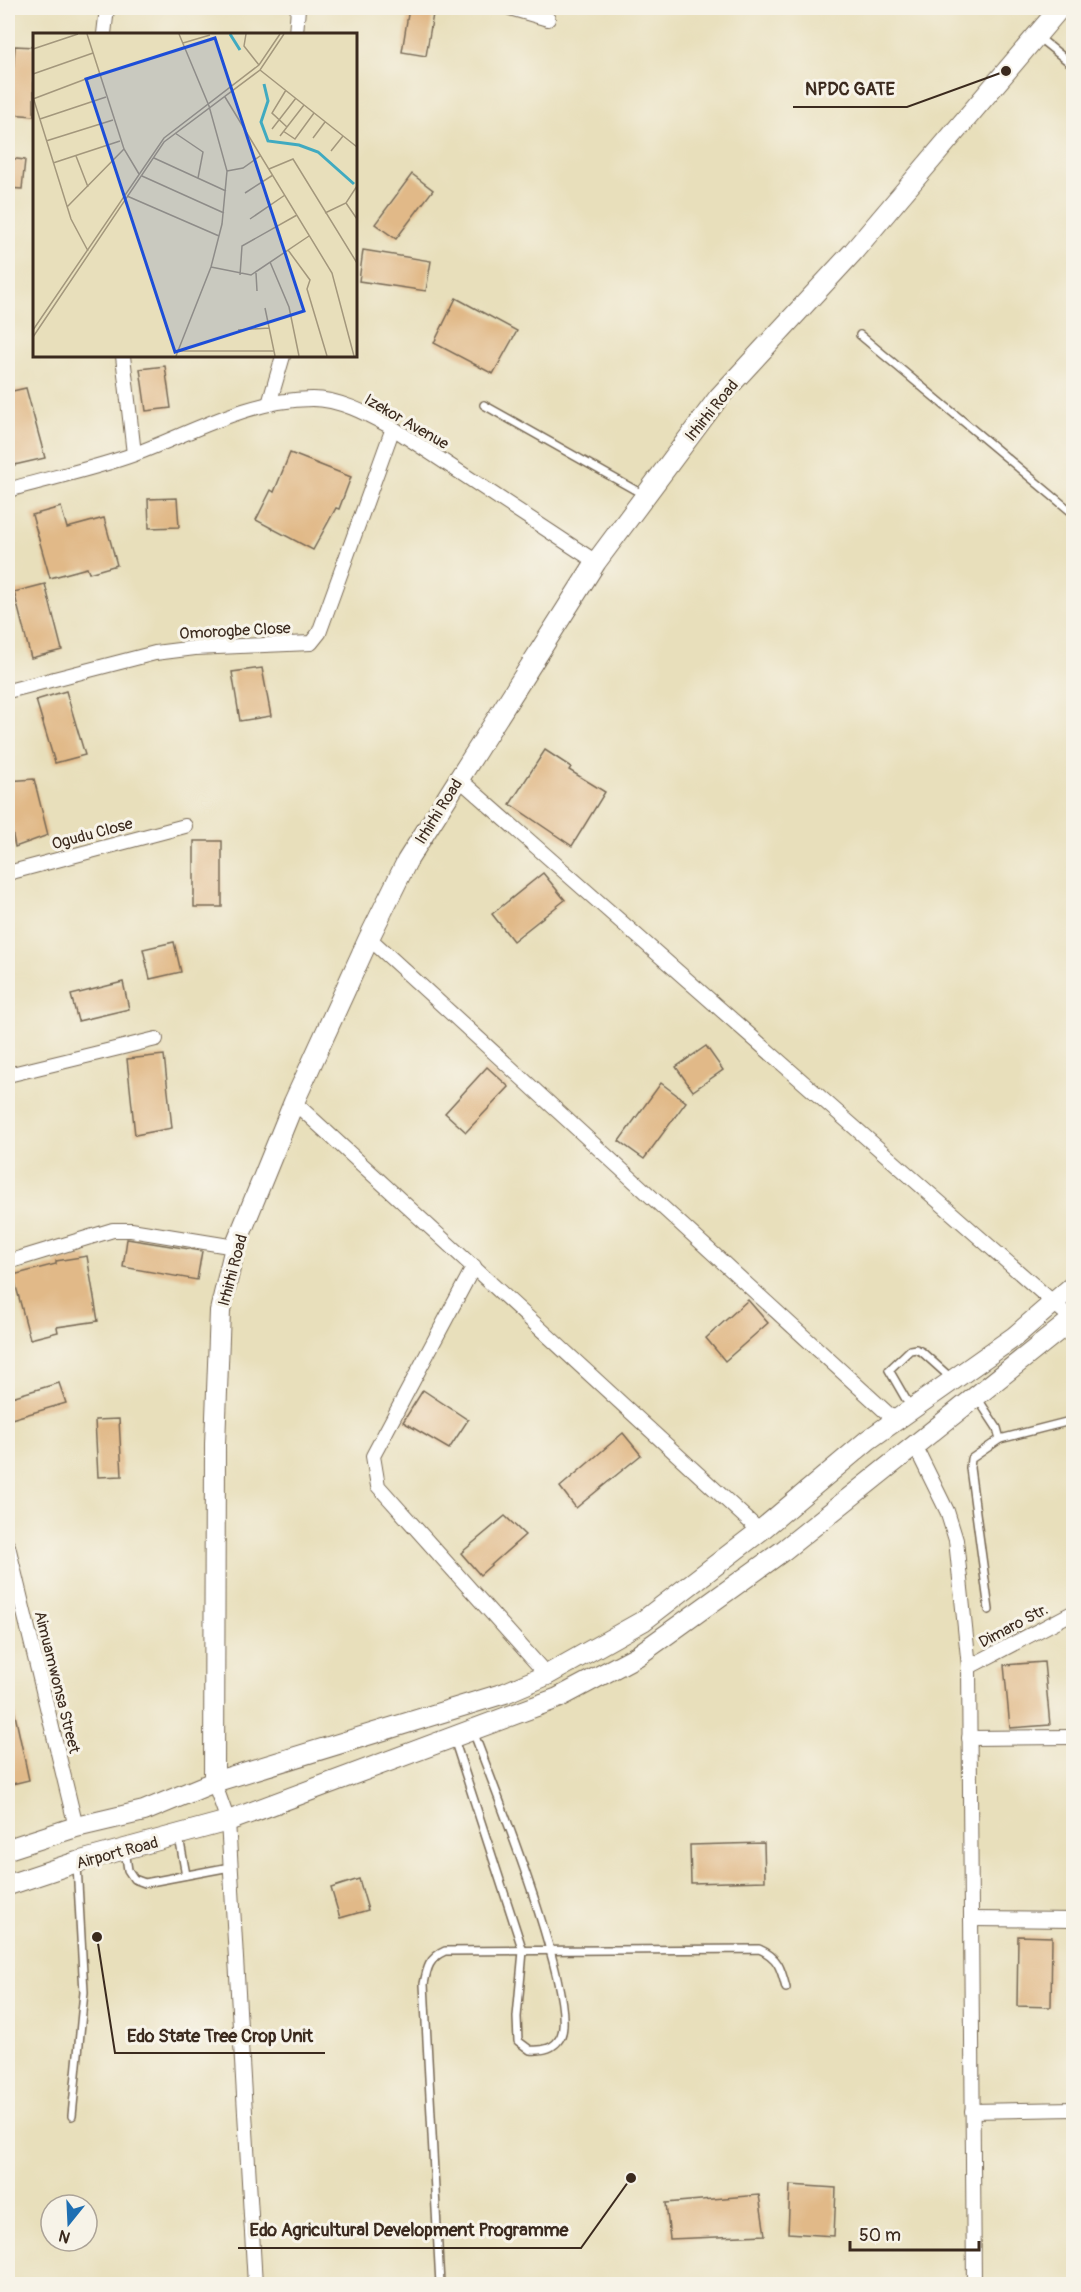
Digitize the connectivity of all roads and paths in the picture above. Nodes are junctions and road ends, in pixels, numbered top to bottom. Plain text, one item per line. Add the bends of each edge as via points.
1 (107, 8) edge
2 (298, 8) edge
3 (510, 8) edge
4 (1060, 8) edge
5 (548, 19) dead end
6 (104, 33) edge
7 (296, 33) edge
8 (1036, 36) junction
9 (1074, 66) edge
10 (860, 335) dead end
11 (123, 357) edge
12 (283, 357) edge
13 (269, 404) junction
14 (484, 405) dead end
15 (393, 428) junction
16 (134, 454) junction
17 (8, 489) edge
18 (645, 496) junction
19 (1074, 514) edge
20 (596, 562) junction
21 (8, 691) edge
22 (458, 778) junction
23 (185, 826) dead end
24 (8, 873) edge
25 (369, 938) junction
26 (156, 1039) dead end
27 (8, 1075) edge
28 (294, 1102) junction
29 (235, 1247) junction
30 (8, 1262) edge
31 (474, 1266) junction
32 (1074, 1285) edge
33 (1051, 1303) junction
34 (1073, 1319) edge
35 (954, 1381) junction
36 (976, 1396) junction
37 (905, 1417) junction
38 (1074, 1420) edge
39 (1000, 1438) junction
40 (915, 1446) junction
41 (760, 1531) junction
42 (8, 1546) edge
43 (989, 1610) dead end
44 (1074, 1612) edge
45 (969, 1667) junction
46 (547, 1675) junction
47 (473, 1729) junction
48 (453, 1737) junction
49 (1074, 1737) edge
50 (969, 1738) junction
51 (213, 1782) junction
52 (228, 1821) junction
53 (76, 1827) junction
54 (178, 1835) junction
55 (8, 1849) edge
56 (125, 1850) junction
57 (77, 1862) junction
58 (230, 1867) junction
59 (186, 1875) junction
60 (8, 1885) edge
61 (971, 1919) junction
62 (1074, 1920) edge
63 (551, 1950) junction
64 (523, 1951) junction
65 (786, 1988) dead end
66 (1074, 2109) edge
67 (972, 2111) junction
68 (72, 2116) dead end
69 (255, 2284) edge
70 (440, 2284) edge
71 (974, 2284) edge

1 - 6 street
2 - 7 street
3 - 5 street
4 - 8 main road, Irhirhi Road
8 - 9 lane
8 - 18 main road, Irhirhi Road via 854,252 719,397
10 - 19 lane
11 - 16 street
12 - 13 street
13 - 15 street, Izekor Avenue via 314,399 358,409
13 - 16 street, Izekor Avenue via 197,427
14 - 18 lane
15 - 20 street, Izekor Avenue
15 - 21 street, Omorogbe Close via 319,633 311,643 155,653
16 - 17 street, Izekor Avenue
18 - 20 main road, Irhirhi Road
20 - 22 main road, Irhirhi Road
22 - 25 main road, Irhirhi Road via 407,861
22 - 33 street
23 - 24 street, Ogudu Close
25 - 28 main road, Irhirhi Road
25 - 37 street
26 - 27 street
28 - 29 main road, Irhirhi Road
28 - 31 street
29 - 30 street via 113,1230
29 - 51 main road, Irhirhi Road via 220,1311 216,1367
31 - 41 street
31 - 46 street via 373,1456 378,1486
32 - 33 main road, Airport Road
33 - 34 street
33 - 35 main road, Airport Road via 1014,1337
34 - 36 main road, Airport Road
35 - 37 main road, Airport Road
35 - 37 lane via 922,1352 910,1350 889,1370
36 - 39 lane
36 - 40 main road, Airport Road
37 - 41 main road, Airport Road via 868,1440
38 - 39 lane
39 - 43 lane via 971,1459 970,1468
40 - 45 street via 947,1510 956,1540
40 - 47 main road, Airport Road via 784,1550 637,1656 558,1698
41 - 46 main road, Airport Road via 643,1621
42 - 53 street, Aimuamwonsa Street
44 - 45 street, Dimaro Str.
45 - 50 street
46 - 51 main road, Airport Road via 505,1693
47 - 48 main road, Airport Road
47 - 63 lane
48 - 52 main road, Airport Road
48 - 64 lane
49 - 50 street
50 - 61 street
51 - 52 street
51 - 53 main road, Airport Road via 144,1811
52 - 54 main road, Airport Road
52 - 58 street
53 - 55 main road, Airport Road
54 - 56 main road, Airport Road
54 - 59 lane
56 - 57 main road, Airport Road
56 - 59 lane via 134,1880 145,1883
57 - 60 main road, Airport Road
57 - 68 lane via 84,1992
58 - 59 lane
58 - 69 street
61 - 62 street
61 - 67 street
63 - 64 lane
63 - 64 lane via 563,2025 556,2043 539,2050 523,2047 517,2034
63 - 65 lane via 759,1949 780,1964
64 - 70 lane via 445,1951 434,1956 427,1968 424,1984
66 - 67 street
67 - 71 street

